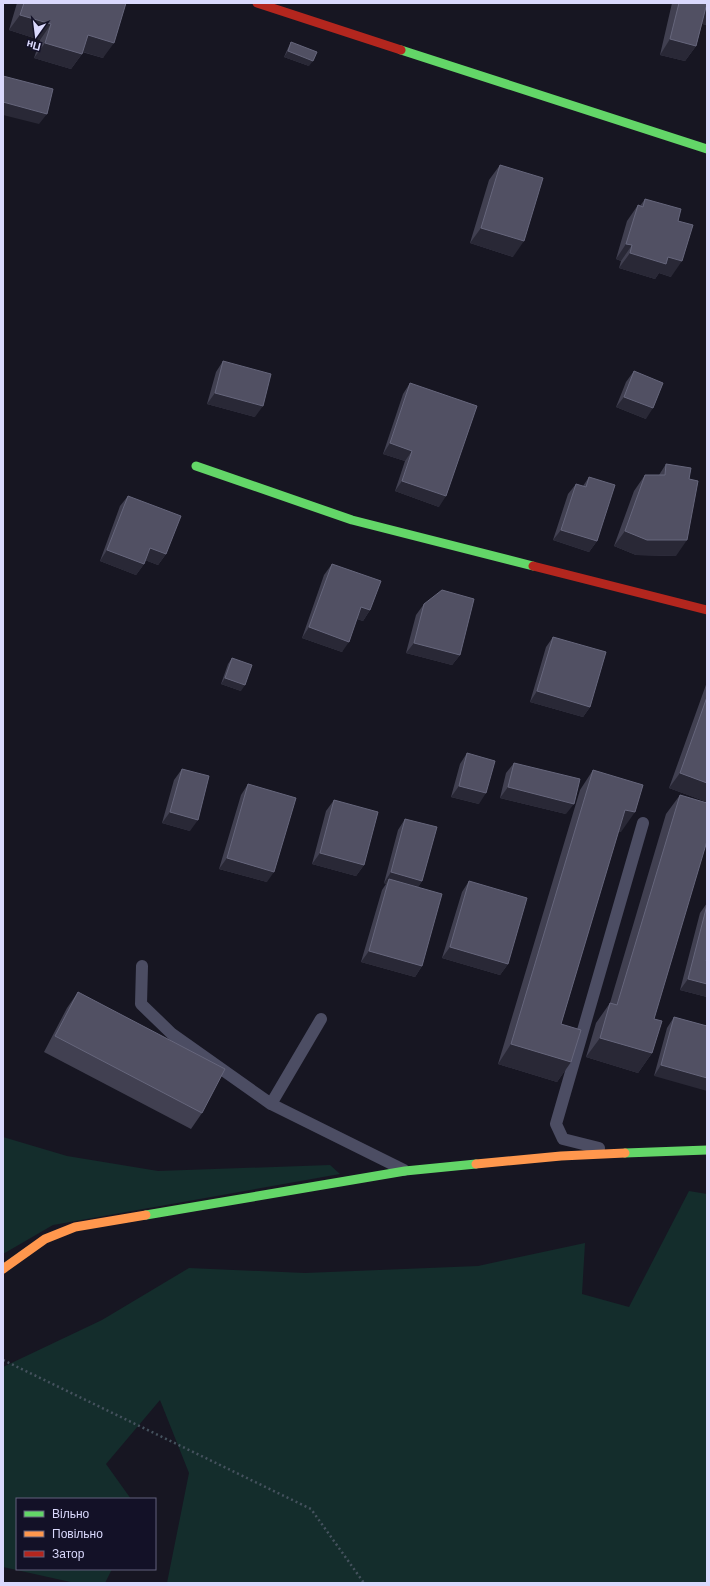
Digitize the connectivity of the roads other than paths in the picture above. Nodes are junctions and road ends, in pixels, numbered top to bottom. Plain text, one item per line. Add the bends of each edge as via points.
1 (257, 3) edge
2 (707, 150) edge
3 (196, 466) dead end
4 (707, 610) edge
5 (643, 823) dead end
6 (142, 966) dead end
7 (322, 1019) dead end
8 (271, 1104) junction
9 (707, 1150) edge
10 (620, 1153) junction
11 (405, 1170) junction
12 (3, 1269) edge

1 - 2 street
3 - 4 street via 352,520
5 - 10 lane via 556,1124 563,1139
6 - 8 lane via 142,1004 172,1034
7 - 8 lane
8 - 11 lane
9 - 10 street
10 - 11 street
11 - 12 street via 75,1227 45,1240

